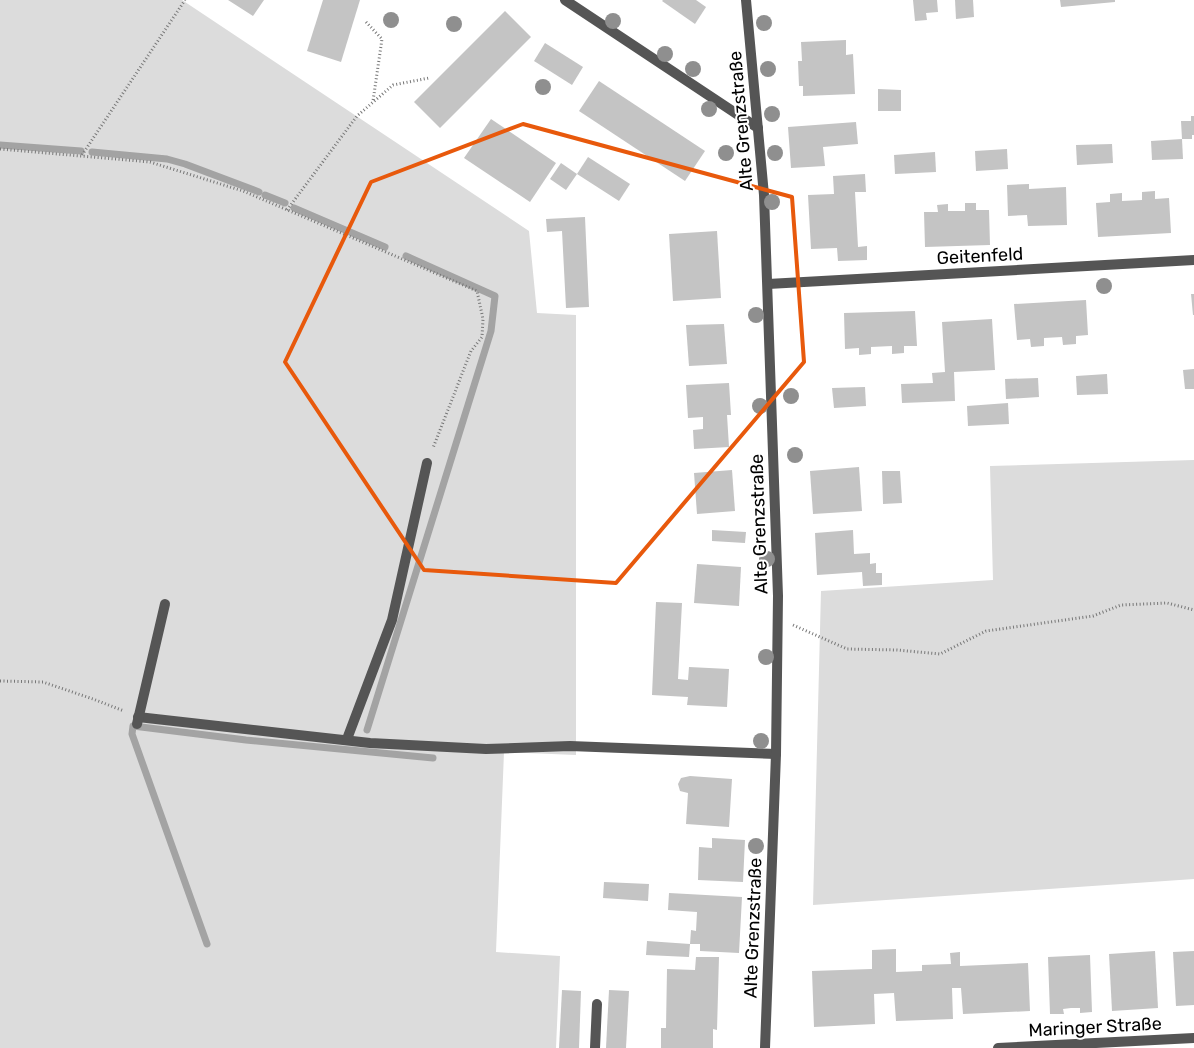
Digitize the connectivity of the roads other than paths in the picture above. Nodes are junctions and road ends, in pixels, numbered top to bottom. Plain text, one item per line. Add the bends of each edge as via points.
1 (565, 0) edge
2 (746, 0) edge
3 (758, 128) junction
4 (1194, 260) edge
5 (768, 284) junction
6 (427, 463) road end
7 (165, 604) dead end
8 (347, 739) junction
9 (776, 754) junction
10 (597, 1004) dead end
11 (1194, 1038) edge
12 (594, 1048) edge
13 (765, 1048) edge
14 (998, 1048) edge

1 - 3 street
2 - 3 street, Alte Grenzstraße
3 - 5 street, Alte Grenzstraße
4 - 5 street, Geitenfeld
5 - 9 street, Alte Grenzstraße via 778,586
6 - 8 street via 392,620
7 - 8 street via 138,721
8 - 9 street via 486,749 570,746
9 - 13 street, Alte Grenzstraße
10 - 12 street
11 - 14 street, Maringer Straße

